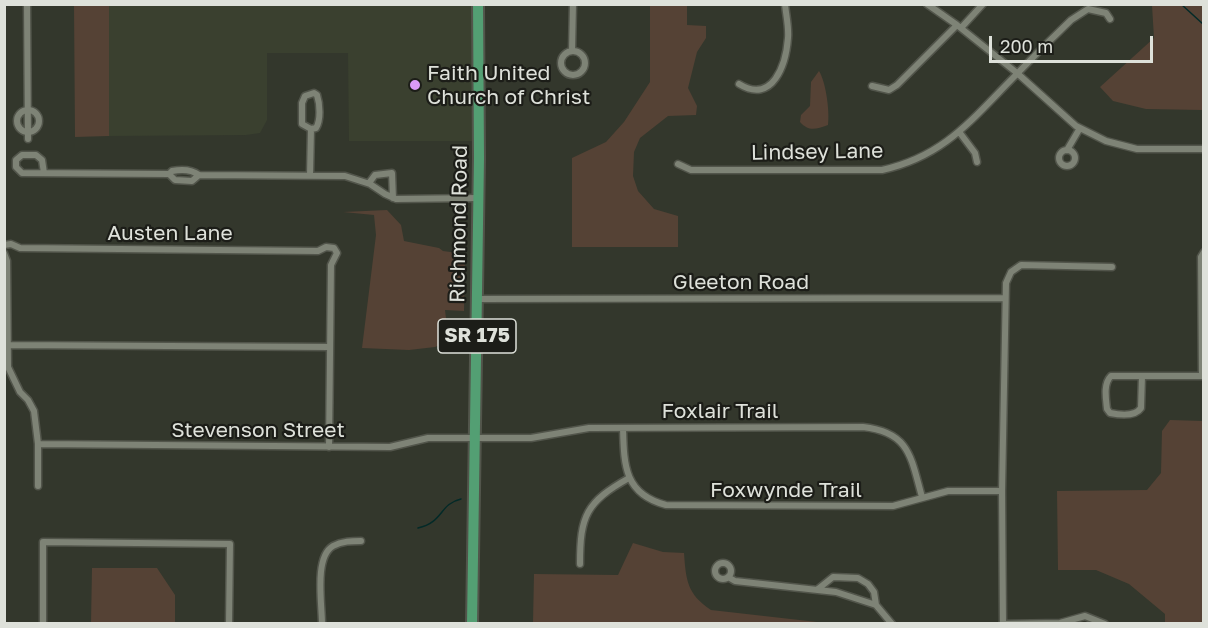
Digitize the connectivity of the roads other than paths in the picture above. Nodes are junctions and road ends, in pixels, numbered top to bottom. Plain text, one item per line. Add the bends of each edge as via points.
1 (27, 4) edge
2 (478, 4) edge
3 (573, 4) edge
4 (785, 4) edge
5 (927, 4) edge
6 (983, 4) edge
7 (1110, 19) dead end
8 (959, 27) junction
9 (572, 51) junction
10 (1017, 73) junction
11 (739, 84) dead end
12 (872, 86) dead end
13 (28, 110) junction
14 (1080, 128) junction
15 (311, 129) junction
16 (960, 133) junction
17 (28, 135) junction
18 (1203, 149) edge
19 (1067, 150) dead end
20 (977, 162) dead end
21 (678, 164) dead end
22 (44, 173) junction
23 (169, 174) junction
24 (199, 175) junction
25 (310, 175) junction
26 (369, 183) junction
27 (393, 198) junction
28 (478, 198) junction
29 (4, 245) edge
30 (1203, 252) edge
31 (4, 253) edge
32 (1112, 267) dead end
33 (1004, 298) junction
34 (477, 299) junction
35 (8, 345) junction
36 (330, 347) junction
37 (1142, 376) junction
38 (1203, 376) edge
39 (623, 428) junction
40 (476, 438) junction
41 (38, 444) junction
42 (329, 447) junction
43 (629, 478) junction
44 (38, 486) dead end
45 (1002, 492) junction
46 (922, 497) junction
47 (361, 541) dead end
48 (580, 564) dead end
49 (728, 577) dead end
50 (818, 589) junction
51 (876, 605) junction
52 (1002, 623) edge
53 (43, 624) edge
54 (229, 624) edge
55 (322, 624) edge
56 (472, 624) edge
57 (892, 624) edge
58 (1105, 624) edge

1 - 13 street
2 - 28 main road, Richmond Road / SR 175
3 - 9 street
4 - 11 street via 788,38 778,76 761,89
5 - 8 street
6 - 8 street
7 - 10 street, Lindsey Lane via 1106,13 1088,9 1071,20
8 - 10 street
8 - 12 street via 897,85 889,90
9 - 9 street via 581,53 585,62 584,69 576,75 567,73 561,65 564,54
10 - 14 street
10 - 16 street, Lindsey Lane
13 - 17 street
13 - 17 street via 17,121
13 - 17 street via 36,114 39,122
14 - 18 street via 1106,141 1137,149
14 - 19 street
15 - 15 street via 319,123 319,101 314,93 305,96 302,103 302,124
15 - 25 street
16 - 20 street
16 - 21 street, Lindsey Lane via 930,153 882,170 691,170
22 - 22 street via 19,171 16,160 22,155 36,155 42,160
22 - 23 street
23 - 24 street via 187,170
23 - 24 street via 175,180 192,181
24 - 25 street
25 - 26 street via 353,177
26 - 27 street
26 - 27 street via 375,175 392,173
27 - 28 street
28 - 34 main road, Richmond Road / SR 175
29 - 36 street, Austen Lane via 318,251 334,248 337,253 331,266
30 - 38 street
31 - 35 street via 8,261
32 - 33 street via 1021,265 1011,273
33 - 34 street, Gleeton Road
33 - 45 street
34 - 40 main road, Richmond Road / SR 175
35 - 36 street
35 - 41 street via 8,367 34,411
36 - 42 street
37 - 37 street via 1107,379 1110,413 1133,414 1141,408
37 - 38 street
39 - 40 street, Foxlair Trail via 589,428 531,438
39 - 43 street
39 - 46 street, Foxlair Trail via 881,429 893,435 911,457
40 - 42 street, Stevenson Street via 428,438 390,447
40 - 56 main road, Richmond Road / SR 175
41 - 42 street, Stevenson Street
41 - 44 street
43 - 46 street, Foxwynde Trail via 646,496 675,506 893,506
43 - 48 street via 604,493 588,511 581,532
45 - 46 street, Foxwynde Trail via 948,492
45 - 52 street
47 - 55 street via 336,544 325,553 321,567
49 - 50 street via 735,581
50 - 51 street
50 - 51 street via 833,577 858,578 874,592
51 - 57 street
52 - 58 street via 1060,623 1085,616
53 - 54 street via 43,542 230,544

